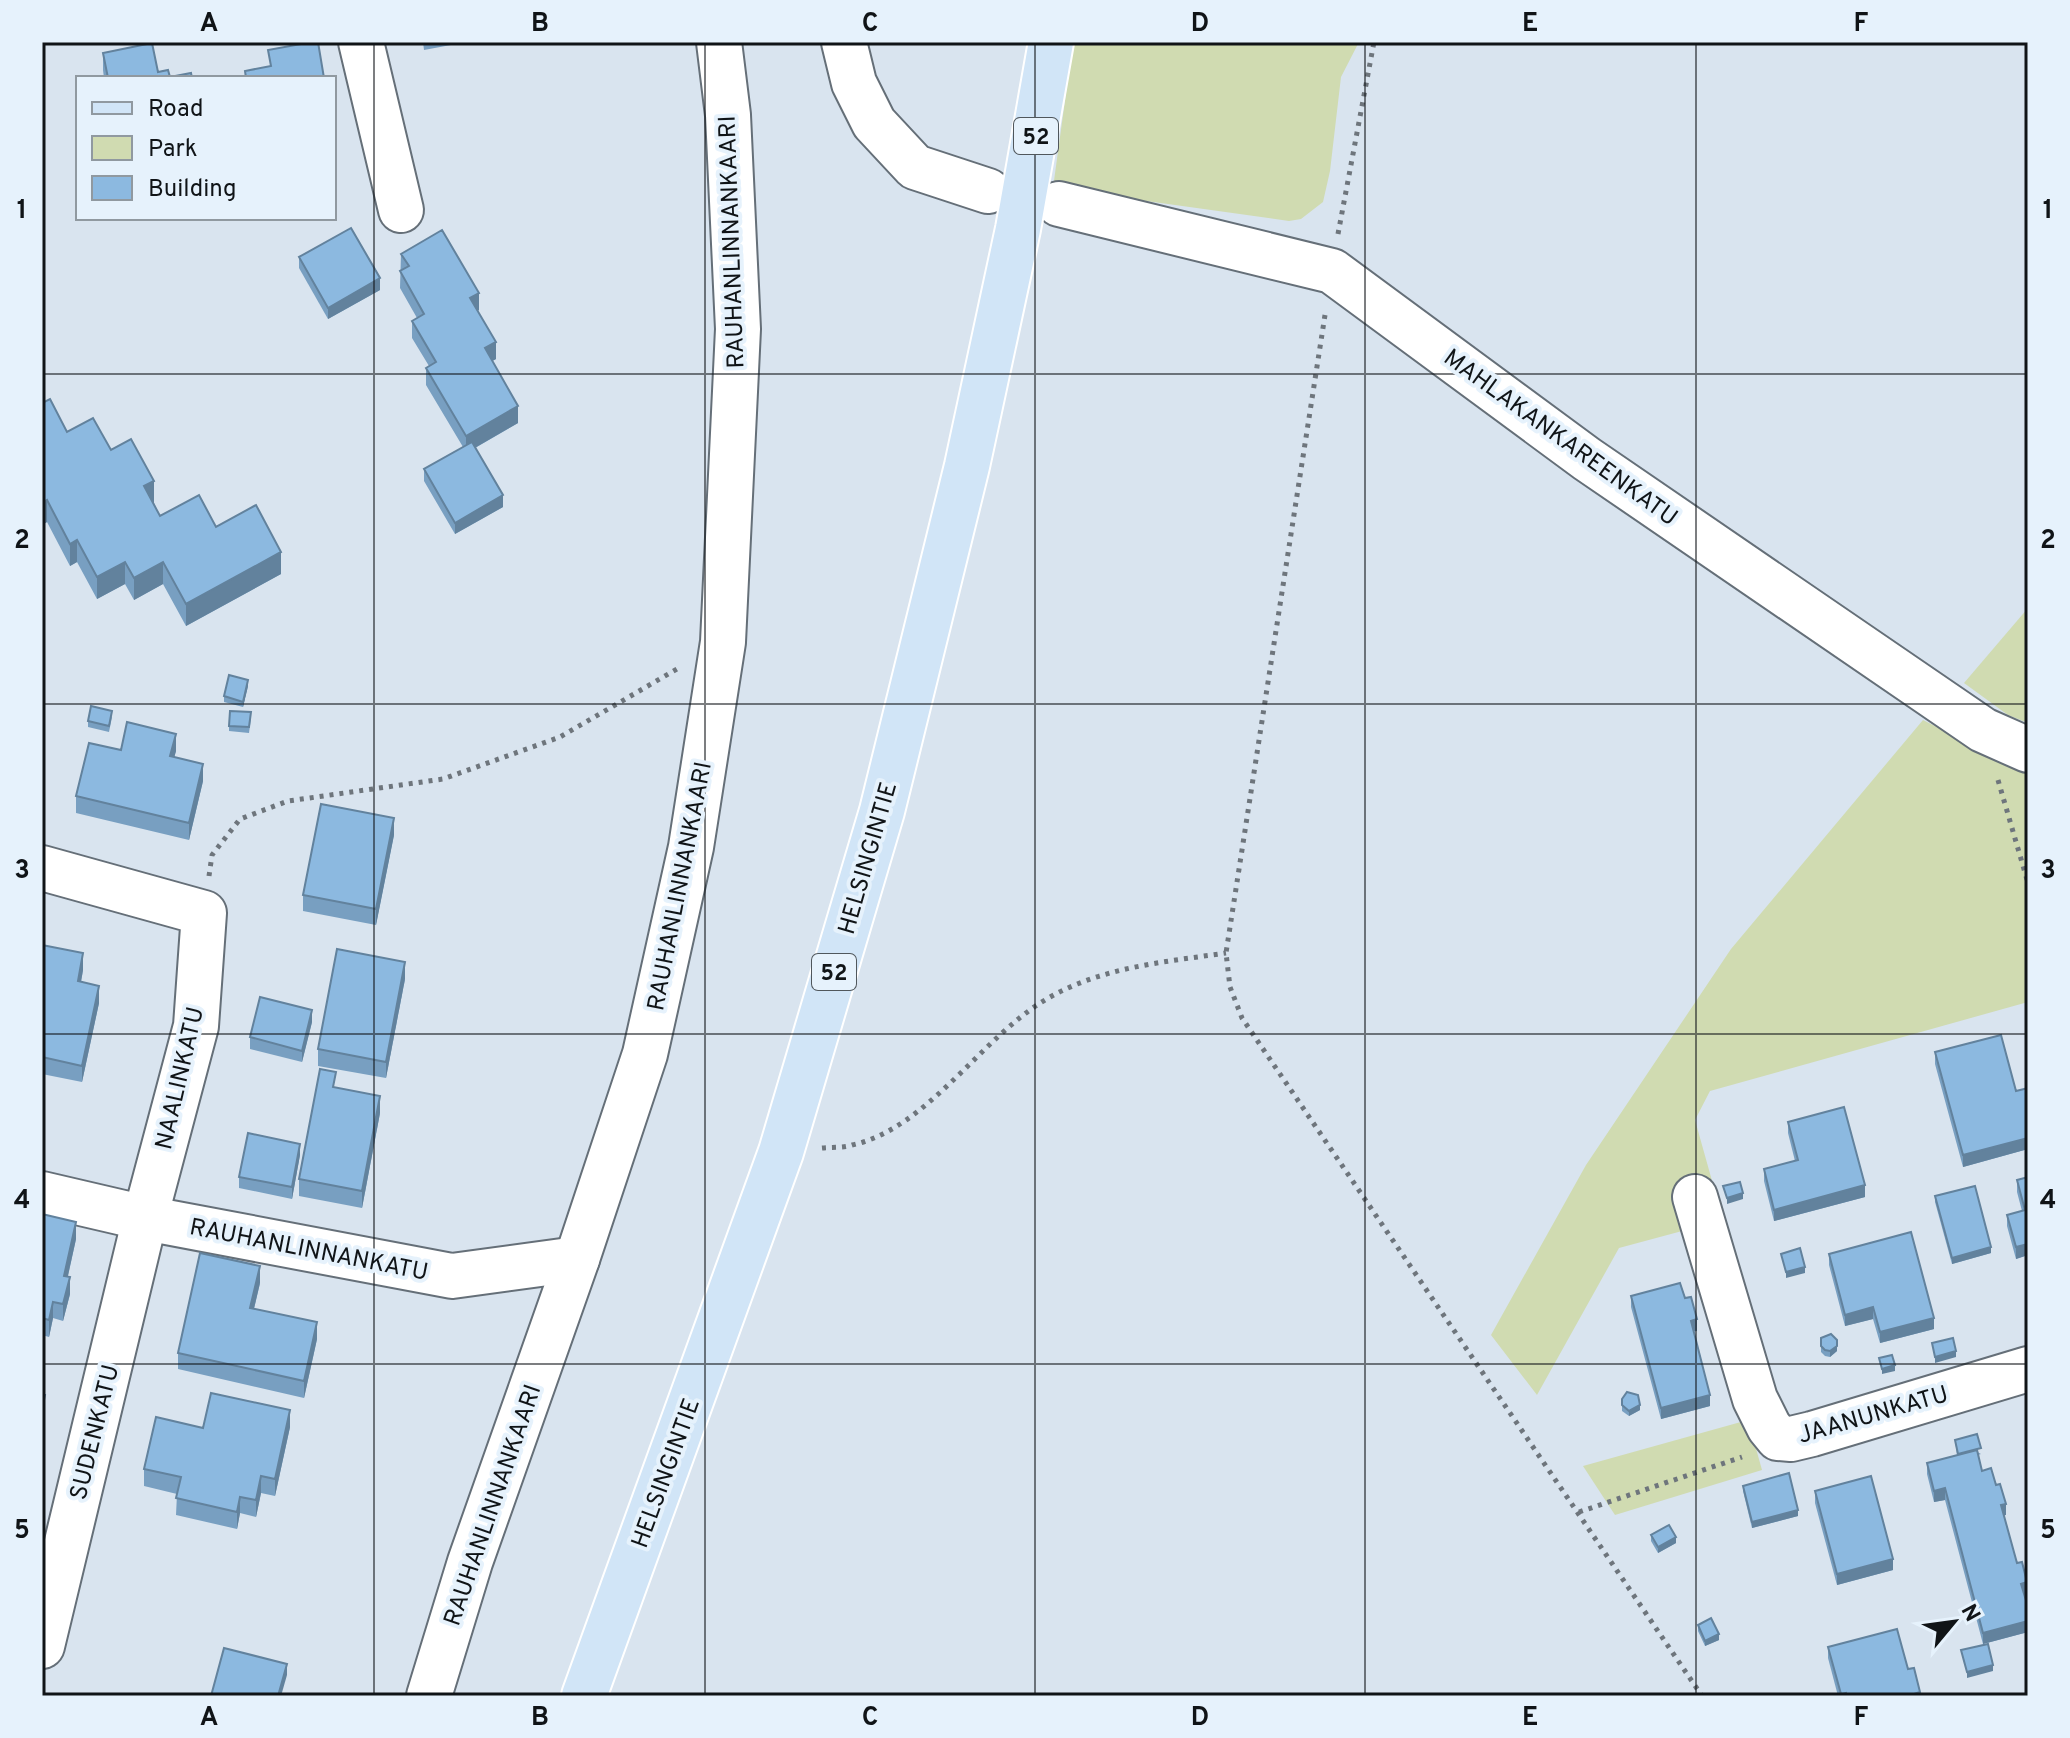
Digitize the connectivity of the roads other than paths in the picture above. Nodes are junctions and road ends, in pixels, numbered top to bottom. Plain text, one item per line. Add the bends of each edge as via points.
1 (361, 42) edge
2 (719, 42) edge
3 (844, 42) edge
4 (1051, 42) edge
5 (988, 191) dead end
6 (1059, 204) dead end
7 (401, 210) dead end
8 (2028, 750) edge
9 (42, 868) edge
10 (42, 1194) edge
11 (1695, 1197) dead end
12 (145, 1218) junction
13 (577, 1259) junction
14 (2028, 1369) edge
15 (42, 1646) edge
16 (429, 1696) edge
17 (584, 1696) edge

1 - 7 street
2 - 13 street, RAUHANLINNANKAARI via 728,115 738,329 723,642 691,847 645,1054
3 - 5 street via 854,83 874,123 915,167
4 - 17 main road, HELSINGINTIE / 52 via 1018,229 882,811 781,1152
6 - 8 street, MAHLAKANKAREENKATU via 1332,271 1587,459 1983,730
9 - 12 street, NAALINKATU via 204,913 196,1026
10 - 12 street, RAUHANLINNANKATU
11 - 14 street, JAANUNKATU via 1755,1399 1778,1438 1812,1434
12 - 13 street, RAUHANLINNANKATU via 452,1276
12 - 15 street, SUDENKATU
13 - 16 street, RAUHANLINNANKAARI via 470,1562

